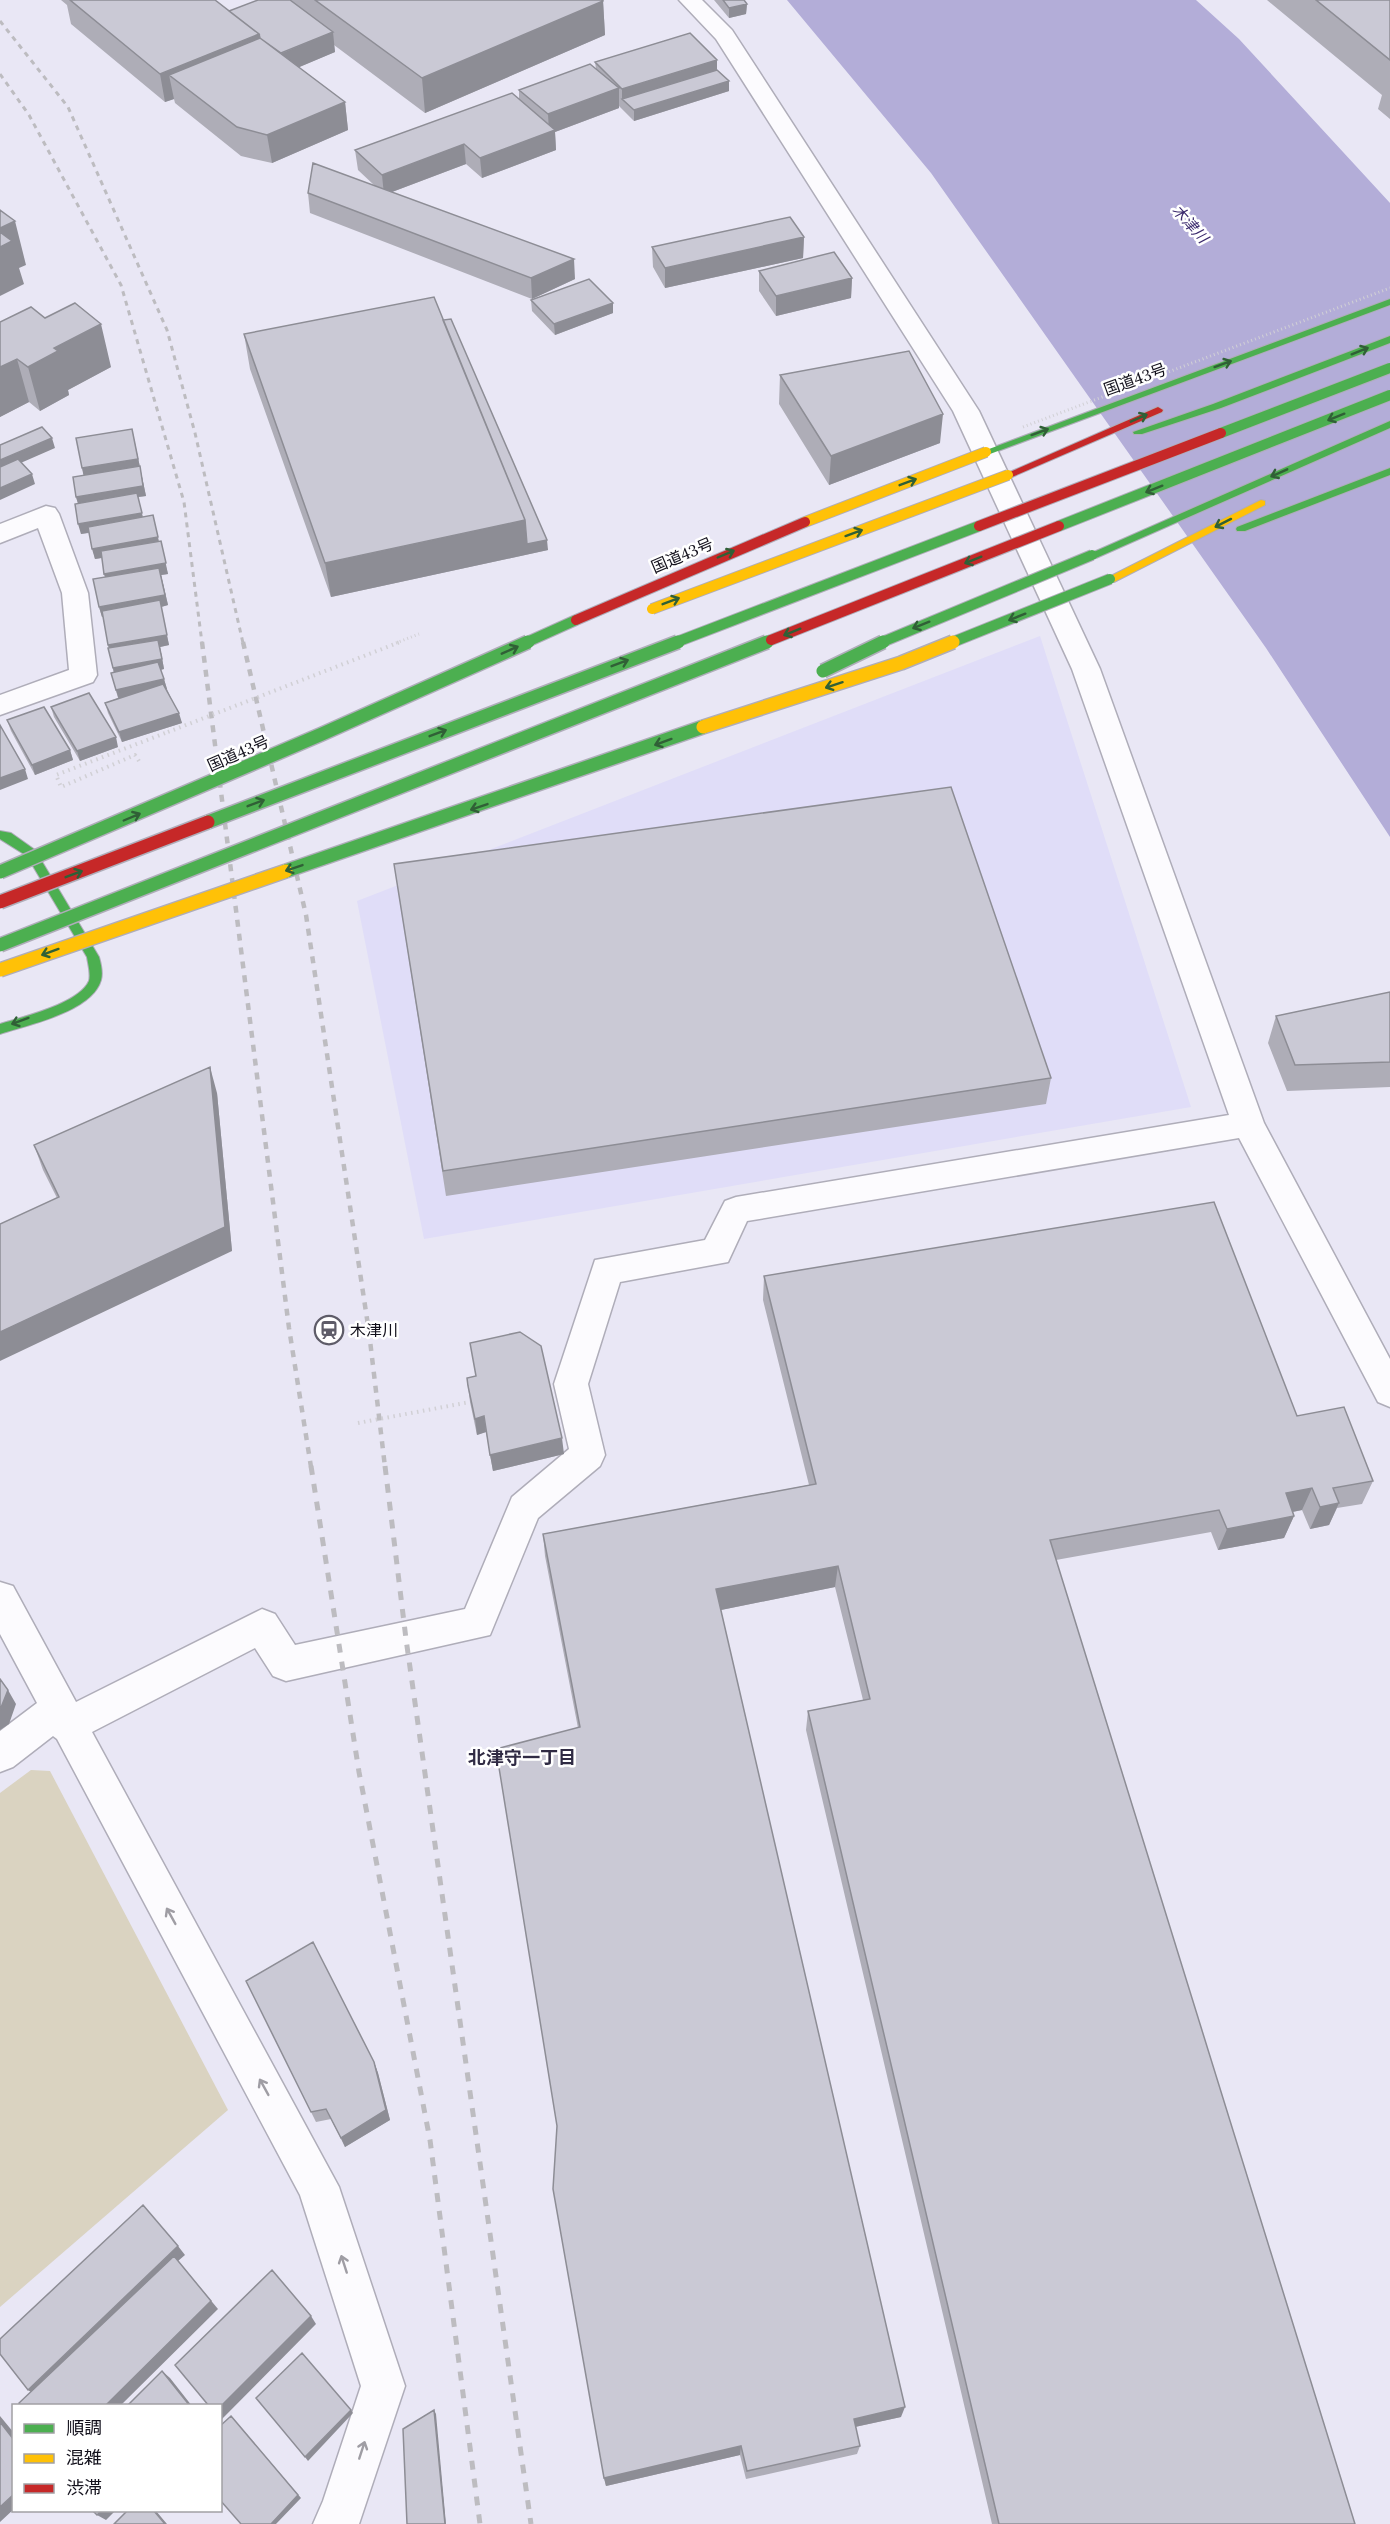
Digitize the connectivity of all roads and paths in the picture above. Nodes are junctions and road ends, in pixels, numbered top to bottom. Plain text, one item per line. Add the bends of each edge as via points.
1 (690, 0) edge
2 (1390, 302) edge
3 (1390, 339) edge
4 (1390, 368) edge
5 (1390, 395) edge
6 (1167, 406) dead end
7 (1390, 424) edge
8 (1390, 471) edge
9 (1008, 475) junction
10 (1277, 496) dead end
11 (0, 534) edge
12 (1110, 579) junction
13 (634, 616) dead end
14 (545, 650) dead end
15 (0, 705) edge
16 (718, 722) junction
17 (168, 732) edge
18 (322, 734) junction
19 (144, 769) dead end
20 (0, 835) edge
21 (0, 872) edge
22 (0, 902) edge
23 (0, 945) edge
24 (0, 970) edge
25 (0, 1029) edge
26 (1248, 1124) junction
27 (1390, 1392) edge
28 (470, 1402) edge
29 (358, 1423) dead end
30 (0, 1598) edge
31 (63, 1717) junction
32 (0, 1754) edge
33 (350, 2515) edge

1 - 26 street via 724,35 966,411 1086,669
18 -> 2 highway, 国道43号, bridge via 768,536
9 -> 3 highway via 1217,406
22 -> 4 highway, bridge
5 -> 23 highway, bridge
9 -> 6 highway
7 -> 16 highway, bridge via 1092,555 890,638
8 - 12 highway
13 -> 9 highway, bridge
10 -> 12 highway
11 - 15 street via 46,514 75,593 83,675
12 -> 16 highway, bridge via 901,663
14 - 18 highway, bridge
16 -> 24 highway, bridge
17 - 19 path via 56,776 61,787 135,755
21 -> 18 highway, 国道43号, bridge
20 -> 25 highway via 31,853 93,957 96,971 94,984 81,996
26 - 27 street
26 - 31 street via 736,1210 716,1252 607,1270 571,1384 588,1455 524,1508 477,1623 286,1664 262,1626
28 - 29 path
30 - 31 street
31 - 32 street
33 -> 31 street via 383,2386 318,2187

